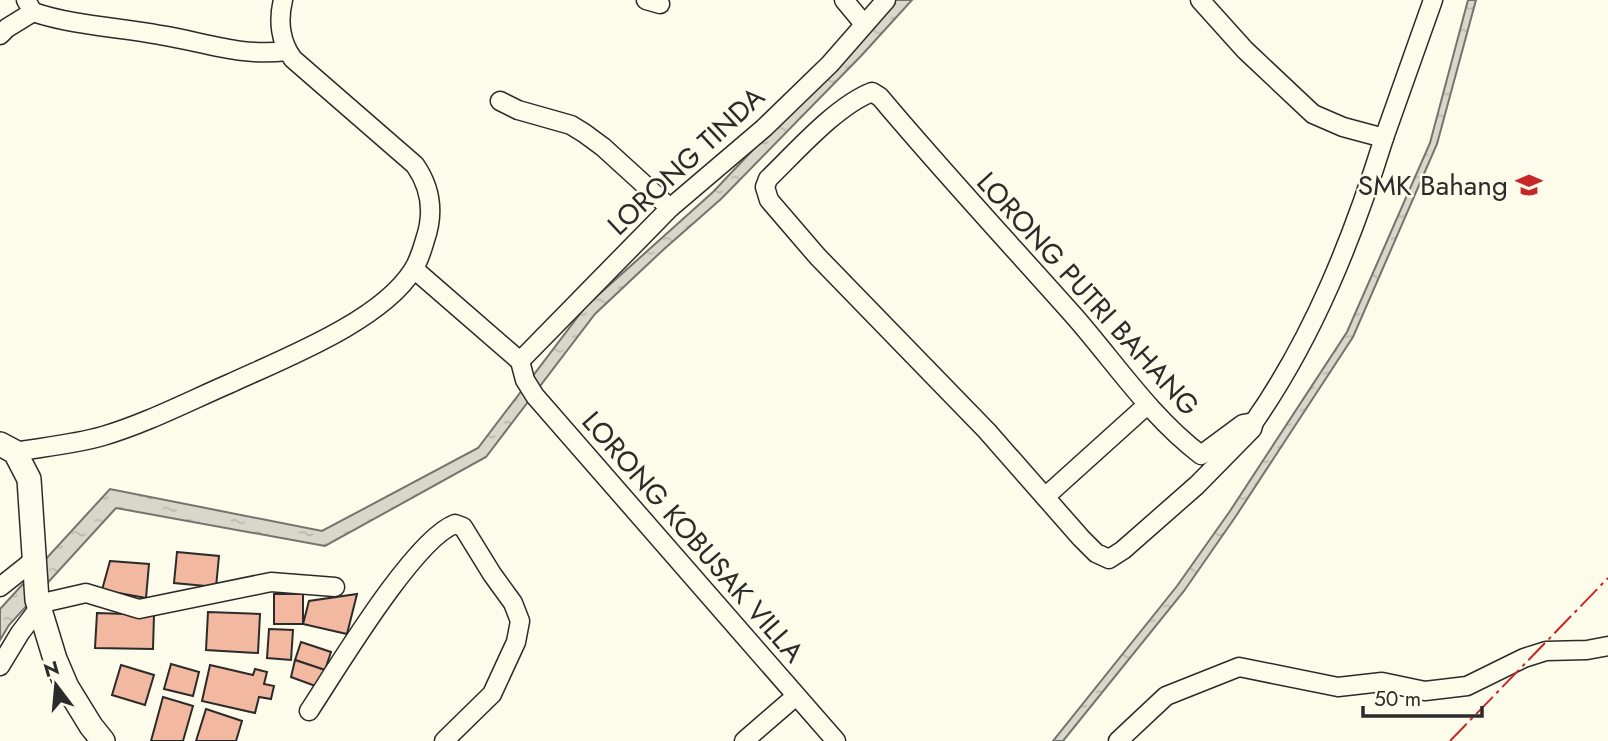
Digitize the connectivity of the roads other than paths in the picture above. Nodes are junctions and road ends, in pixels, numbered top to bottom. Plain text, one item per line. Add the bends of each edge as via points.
1 (283, 0) edge
2 (844, 0) edge
3 (886, 0) edge
4 (1200, 0) edge
5 (1433, 0) edge
6 (30, 6) edge
7 (864, 24) junction
8 (2, 29) edge
9 (287, 51) junction
10 (500, 101) dead end
11 (1384, 138) junction
12 (670, 208) junction
13 (414, 269) junction
14 (520, 361) junction
15 (1147, 405) junction
16 (7, 448) edge
17 (1208, 461) junction
18 (1045, 497) junction
19 (34, 564) junction
20 (0, 587) edge
21 (335, 587) dead end
22 (38, 604) junction
23 (1608, 646) edge
24 (0, 666) edge
25 (796, 696) junction
26 (309, 711) dead end
27 (103, 741) edge
28 (444, 741) edge
29 (744, 741) edge
30 (836, 741) edge
31 (1118, 741) edge

1 - 9 street via 281,32
2 - 7 street
3 - 7 street, LORONG TINDA
4 - 11 street via 1313,114
5 - 11 street
6 - 8 street
6 - 9 street via 69,22 157,34 243,53
7 - 12 street, LORONG TINDA via 764,128
9 - 13 street via 422,176 430,208 429,228
10 - 12 street via 584,133
11 - 17 street, LORONG PUTRI BAHANG via 1354,229 1302,346 1254,422 1243,424
12 - 14 street, LORONG TINDA
13 - 14 street
13 - 16 street via 397,290 363,317 181,405 104,436
14 - 25 street, LORONG KOBUSAK VILLA via 535,396
15 - 17 street, LORONG PUTRI BAHANG
15 - 18 street
15 - 18 street, LORONG PUTRI BAHANG via 880,97 872,92 859,97 811,136 768,179 769,200
16 - 19 main road via 29,479
17 - 18 street, LORONG PUTRI BAHANG via 1144,532 1109,559 1096,553
19 - 20 street
19 - 22 main road
21 - 22 street via 271,582 139,609 86,593
22 - 24 street
22 - 27 main road via 67,687
23 - 31 street via 1546,650 1467,686 1425,691 1382,682 1338,687 1239,667 1166,696
25 - 29 street
25 - 30 street, LORONG KOBUSAK VILLA
26 - 28 street via 421,549 445,527 455,524 463,527 520,621 516,642 492,694

